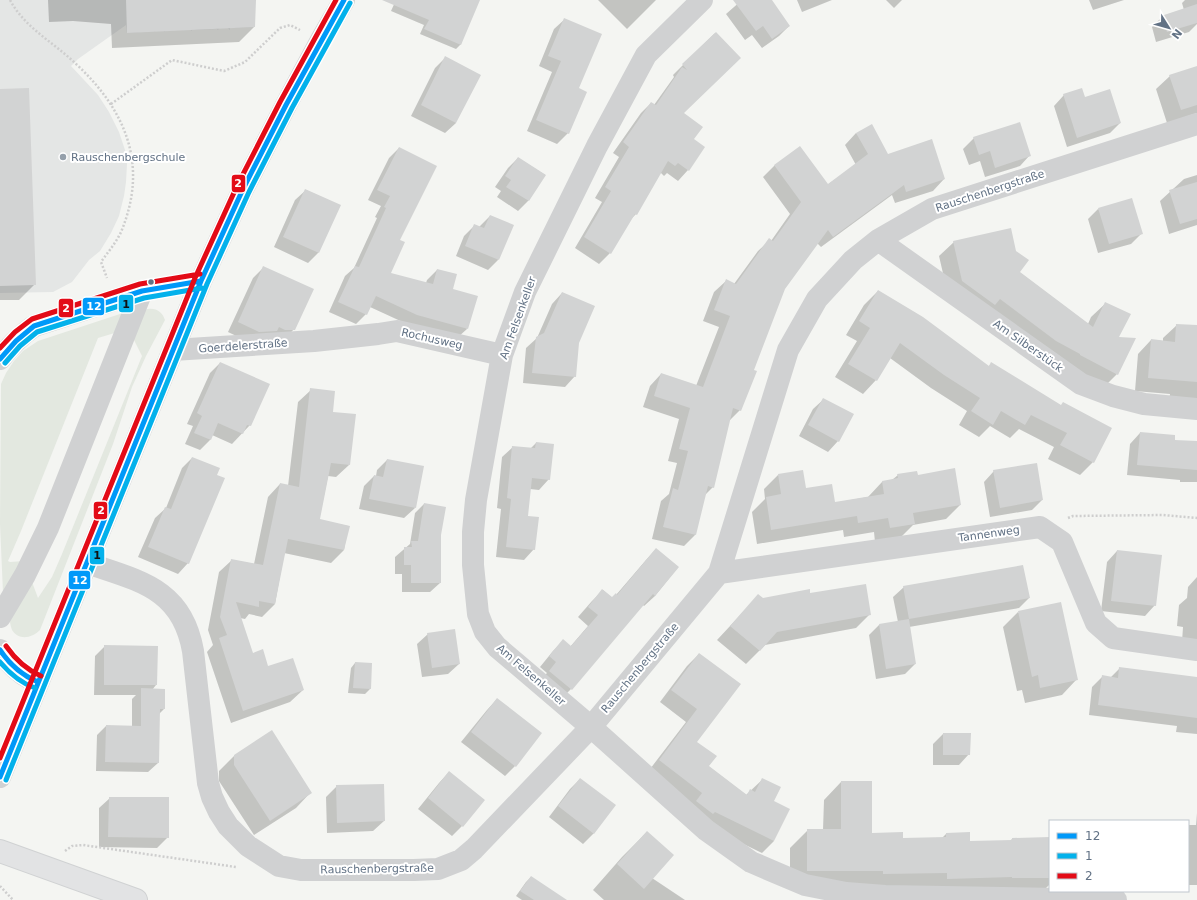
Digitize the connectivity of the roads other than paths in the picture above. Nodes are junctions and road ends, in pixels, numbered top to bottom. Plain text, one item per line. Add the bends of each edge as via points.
1 (344, 0) edge
2 (702, 0) edge
3 (1197, 124) edge
4 (878, 240) junction
5 (202, 282) junction
6 (142, 291) junction
7 (314, 341) joint
8 (173, 350) junction
9 (502, 355) junction
10 (0, 359) edge
11 (1197, 409) edge
12 (87, 563) junction
13 (718, 573) junction
14 (0, 618) edge
15 (0, 650) edge
16 (1197, 650) edge
17 (38, 682) junction
18 (591, 728) junction
19 (0, 777) edge
20 (0, 851) edge
21 (136, 900) edge
22 (1116, 900) edge

1 - 5 street via 243,189
2 - 9 street, Am Felsenkeller via 646,55 597,146 525,292
3 - 4 street, Rauschenbergstraße via 932,209
4 - 11 street, Am Silberstück via 1081,384 1144,404
4 - 13 street, Rauschenbergstraße via 852,260 817,299 788,350
5 - 6 street
5 - 8 street
6 - 10 street via 34,326 20,336
6 - 14 street via 48,528
7 - 8 street, Goerdelerstraße
7 - 9 street, Rochusweg via 397,331
8 - 12 street
9 - 18 street, Am Felsenkeller via 476,500 473,565 478,614 485,632 496,647
12 - 17 street
12 - 18 street, Rauschenbergstraße via 151,587 166,597 177,609 190,637 205,765 212,797 228,826 248,846 279,866 301,870 414,870 438,869 461,860
13 - 16 street, Tannenweg via 1040,527 1062,542 1096,623 1113,638
13 - 18 street, Rauschenbergstraße
15 - 17 street via 20,673
17 - 19 street
18 - 22 street, Am Felsenkeller via 706,830 751,862 805,885 846,893 885,896
20 - 21 main road

